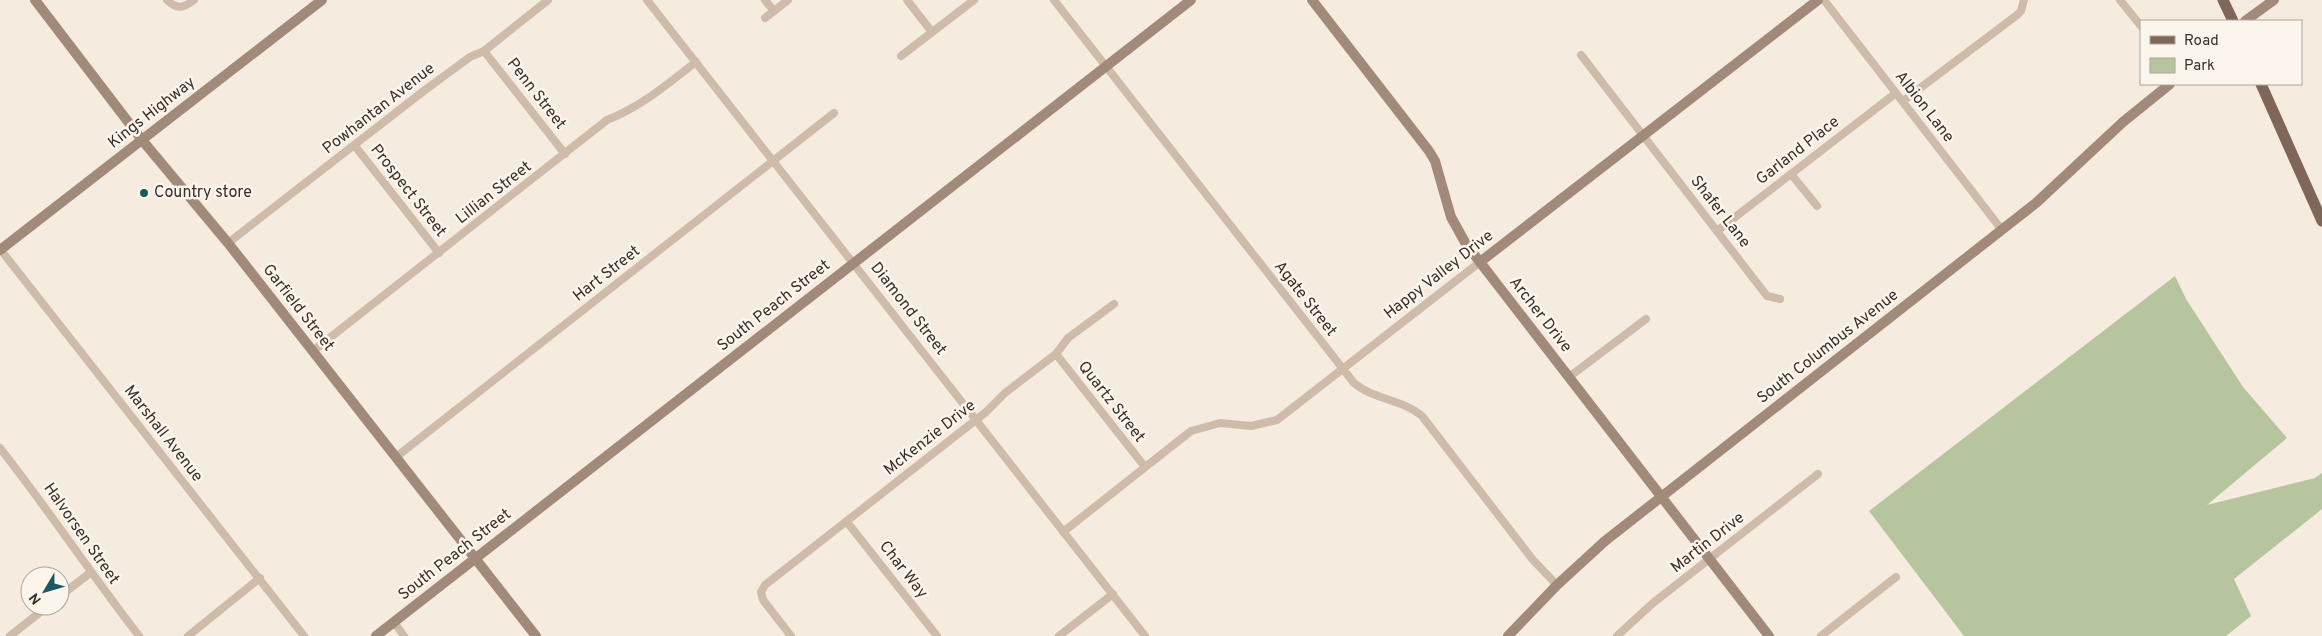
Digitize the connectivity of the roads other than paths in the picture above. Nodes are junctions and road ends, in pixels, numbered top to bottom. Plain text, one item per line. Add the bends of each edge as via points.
1 (35, 0) edge
2 (167, 0) edge
3 (194, 0) edge
4 (322, 0) edge
5 (548, 0) edge
6 (647, 0) edge
7 (765, 0) edge
8 (788, 0) edge
9 (908, 0) edge
10 (974, 0) edge
11 (1054, 0) edge
12 (1312, 0) edge
13 (1818, 0) edge
14 (1824, 0) edge
15 (2120, 0) edge
16 (2223, 0) edge
17 (2274, 0) edge
18 (1186, 1) edge
19 (2024, 2) edge
20 (774, 11) junction
21 (765, 18) dead end
22 (2233, 20) edge
23 (2246, 20) edge
24 (2140, 25) edge
25 (932, 32) junction
26 (484, 51) junction
27 (901, 56) dead end
28 (1581, 56) dead end
29 (696, 62) junction
30 (1105, 66) junction
31 (2169, 85) edge
32 (2261, 85) edge
33 (1896, 93) junction
34 (1903, 101) junction
35 (834, 113) dead end
36 (1643, 135) junction
37 (142, 140) junction
38 (355, 146) junction
39 (565, 154) junction
40 (773, 162) junction
41 (1791, 174) junction
42 (1816, 206) dead end
43 (2322, 221) edge
44 (2002, 230) junction
45 (1718, 231) junction
46 (228, 243) junction
47 (0, 249) edge
48 (439, 253) junction
49 (854, 262) junction
50 (1480, 262) junction
51 (1780, 299) dead end
52 (1114, 304) dead end
53 (1646, 319) dead end
54 (313, 351) junction
55 (1056, 354) junction
56 (1343, 369) junction
57 (1569, 377) junction
58 (976, 420) junction
59 (0, 448) edge
60 (396, 457) junction
61 (1145, 467) junction
62 (1818, 474) dead end
63 (1661, 496) junction
64 (847, 522) junction
65 (1063, 532) junction
66 (476, 557) junction
67 (1709, 559) junction
68 (90, 573) junction
69 (260, 578) junction
70 (1896, 578) dead end
71 (1557, 585) junction
72 (70, 588) edge
73 (1113, 594) junction
74 (35, 616) edge
75 (394, 622) junction
76 (10, 636) edge
77 (139, 636) edge
78 (188, 636) edge
79 (304, 636) edge
80 (376, 636) edge
81 (404, 636) edge
82 (536, 636) edge
83 (791, 636) edge
84 (937, 636) edge
85 (1059, 636) edge
86 (1145, 636) edge
87 (1508, 636) edge
88 (1616, 636) edge
89 (1769, 636) edge
90 (1821, 636) edge

1 - 37 street, Garfield Street
2 - 3 street via 177,7
4 - 37 street, Kings Highway
5 - 26 street, Powhantan Avenue
6 - 29 street, Diamond Street
7 - 20 street
8 - 20 street
9 - 25 street
10 - 25 street
11 - 30 street, Agate Street
12 - 50 street, Archer Drive via 1430,150 1451,217
13 - 36 street, Happy Valley Drive
14 - 33 street, Albion Lane
15 - 24 street
16 - 22 main road
17 - 23 street
18 - 30 street, South Peach Street
19 - 34 street via 2017,15
20 - 21 street
25 - 27 street
26 - 38 street, Powhantan Avenue via 470,57 425,90
26 - 39 street, Penn Street
28 - 36 street, Shafer Lane
29 - 39 street, Lillian Street via 630,111 607,120
29 - 40 street, Diamond Street
30 - 49 street, South Peach Street
30 - 56 street, Agate Street
31 - 44 street, South Columbus Avenue
32 - 43 main road
33 - 34 street, Albion Lane
33 - 41 street, Garland Place
34 - 44 street, Albion Lane
35 - 40 street, Hart Street
36 - 45 street, Shafer Lane
36 - 50 street, Happy Valley Drive
37 - 46 street, Garfield Street
37 - 47 street, Kings Highway
38 - 46 street, Powhantan Avenue
38 - 48 street, Prospect Street
39 - 48 street, Lillian Street
40 - 49 street, Diamond Street
40 - 60 street, Hart Street
41 - 42 street
41 - 45 street, Garland Place
44 - 63 street, South Columbus Avenue
45 - 51 street, Shafer Lane via 1767,296
46 - 54 street, Garfield Street
47 - 69 street, Marshall Avenue
48 - 54 street, Lillian Street
49 - 58 street, Diamond Street
49 - 66 street, South Peach Street
50 - 56 street, Happy Valley Drive
50 - 57 street, Archer Drive
52 - 55 street, McKenzie Drive via 1068,338
53 - 57 street
54 - 60 street, Garfield Street
55 - 58 street, McKenzie Drive
55 - 61 street, Quartz Street
56 - 61 street, Happy Valley Drive via 1277,420 1252,426 1220,423 1191,431
56 - 71 street, Agate Street via 1366,392 1405,405 1422,416 1533,560
57 - 63 street, Archer Drive
58 - 64 street, McKenzie Drive
58 - 65 street, Diamond Street
59 - 68 street, Halvorsen Street via 61,526
60 - 66 street, Garfield Street
61 - 65 street, Happy Valley Drive
62 - 67 street, Martin Drive
63 - 67 street, Archer Drive
63 - 71 street, South Columbus Avenue
64 - 83 street, McKenzie Drive via 765,585 761,592 763,600
64 - 84 street, Char Way
65 - 73 street, Diamond Street
66 - 75 street, South Peach Street
66 - 82 street, Garfield Street
67 - 88 street, Martin Drive
67 - 89 street, Archer Drive
68 - 72 street
68 - 77 street, Halvorsen Street
69 - 78 street
69 - 79 street, Marshall Avenue
70 - 90 street
71 - 87 street, South Columbus Avenue
73 - 85 street
73 - 86 street, Diamond Street
74 - 76 street
75 - 80 street, South Peach Street
75 - 81 street

